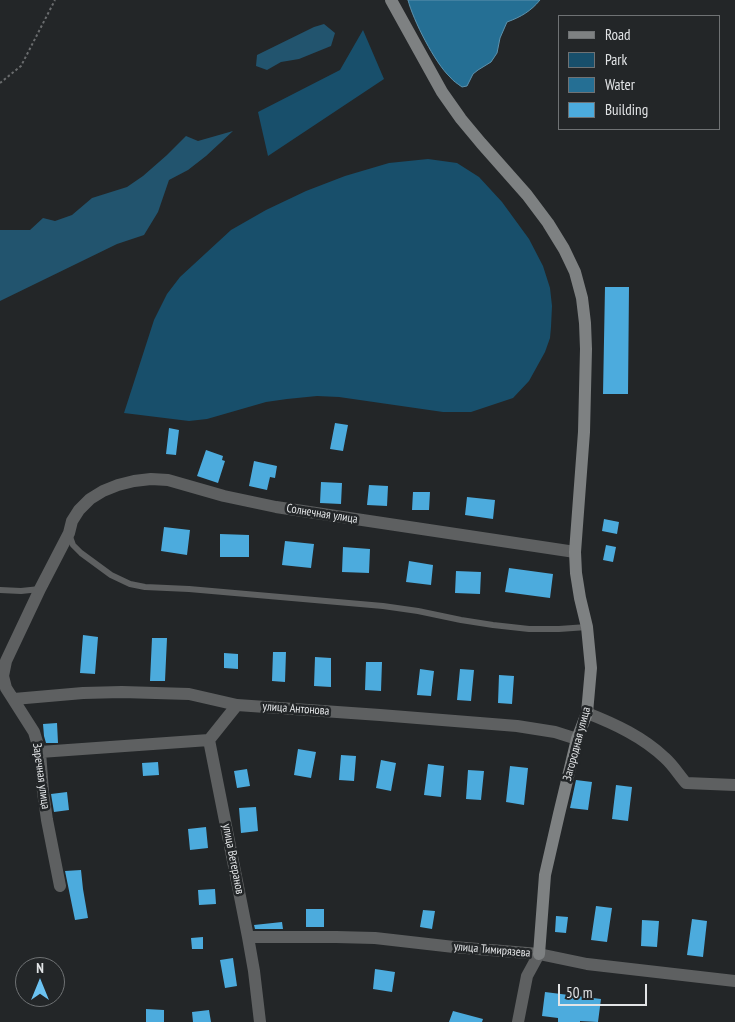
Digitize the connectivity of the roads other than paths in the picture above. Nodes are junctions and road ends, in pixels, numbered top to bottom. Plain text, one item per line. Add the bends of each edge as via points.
1 (391, 0) edge
2 (79, 510) joint
3 (69, 533) junction
4 (575, 552) junction
5 (40, 589) junction
6 (0, 590) edge
7 (587, 627) junction
8 (14, 699) junction
9 (237, 705) junction
10 (587, 713) junction
11 (577, 739) junction
12 (209, 740) junction
13 (40, 752) junction
14 (735, 785) edge
15 (60, 886) dead end
16 (248, 937) junction
17 (539, 954) junction
18 (735, 981) edge
19 (260, 1022) edge
20 (518, 1022) edge

1 - 4 street, Загородная улица via 442,92 548,223 575,272 582,298 586,349
2 - 3 street, Заречная улица
2 - 4 street, Солнечная улица via 90,499 118,485 151,479 168,480 276,506
3 - 5 street, Заречная улица
3 - 7 lane via 73,545 81,553 111,575 138,586 383,606 529,629
4 - 7 street, Загородная улица
5 - 6 lane
5 - 8 street, Заречная улица via 6,661 3,676
7 - 10 street, Загородная улица via 591,668
8 - 9 street, улица Антонова via 83,693 155,692 189,694
8 - 13 street, Заречная улица via 34,732
9 - 11 street, улица Антонова via 517,726
9 - 12 street
10 - 11 street, Загородная улица
10 - 14 street via 612,722 645,742 686,782
11 - 17 street, Загородная улица via 545,875
12 - 13 street
12 - 16 street, улица Ветеранов
13 - 15 street, Заречная улица via 47,820
16 - 17 street, улица Тимирязева via 375,938
16 - 19 street, улица Ветеранов
17 - 18 street, улица Тимирязева via 587,964
17 - 20 street, Загородная улица via 528,976

